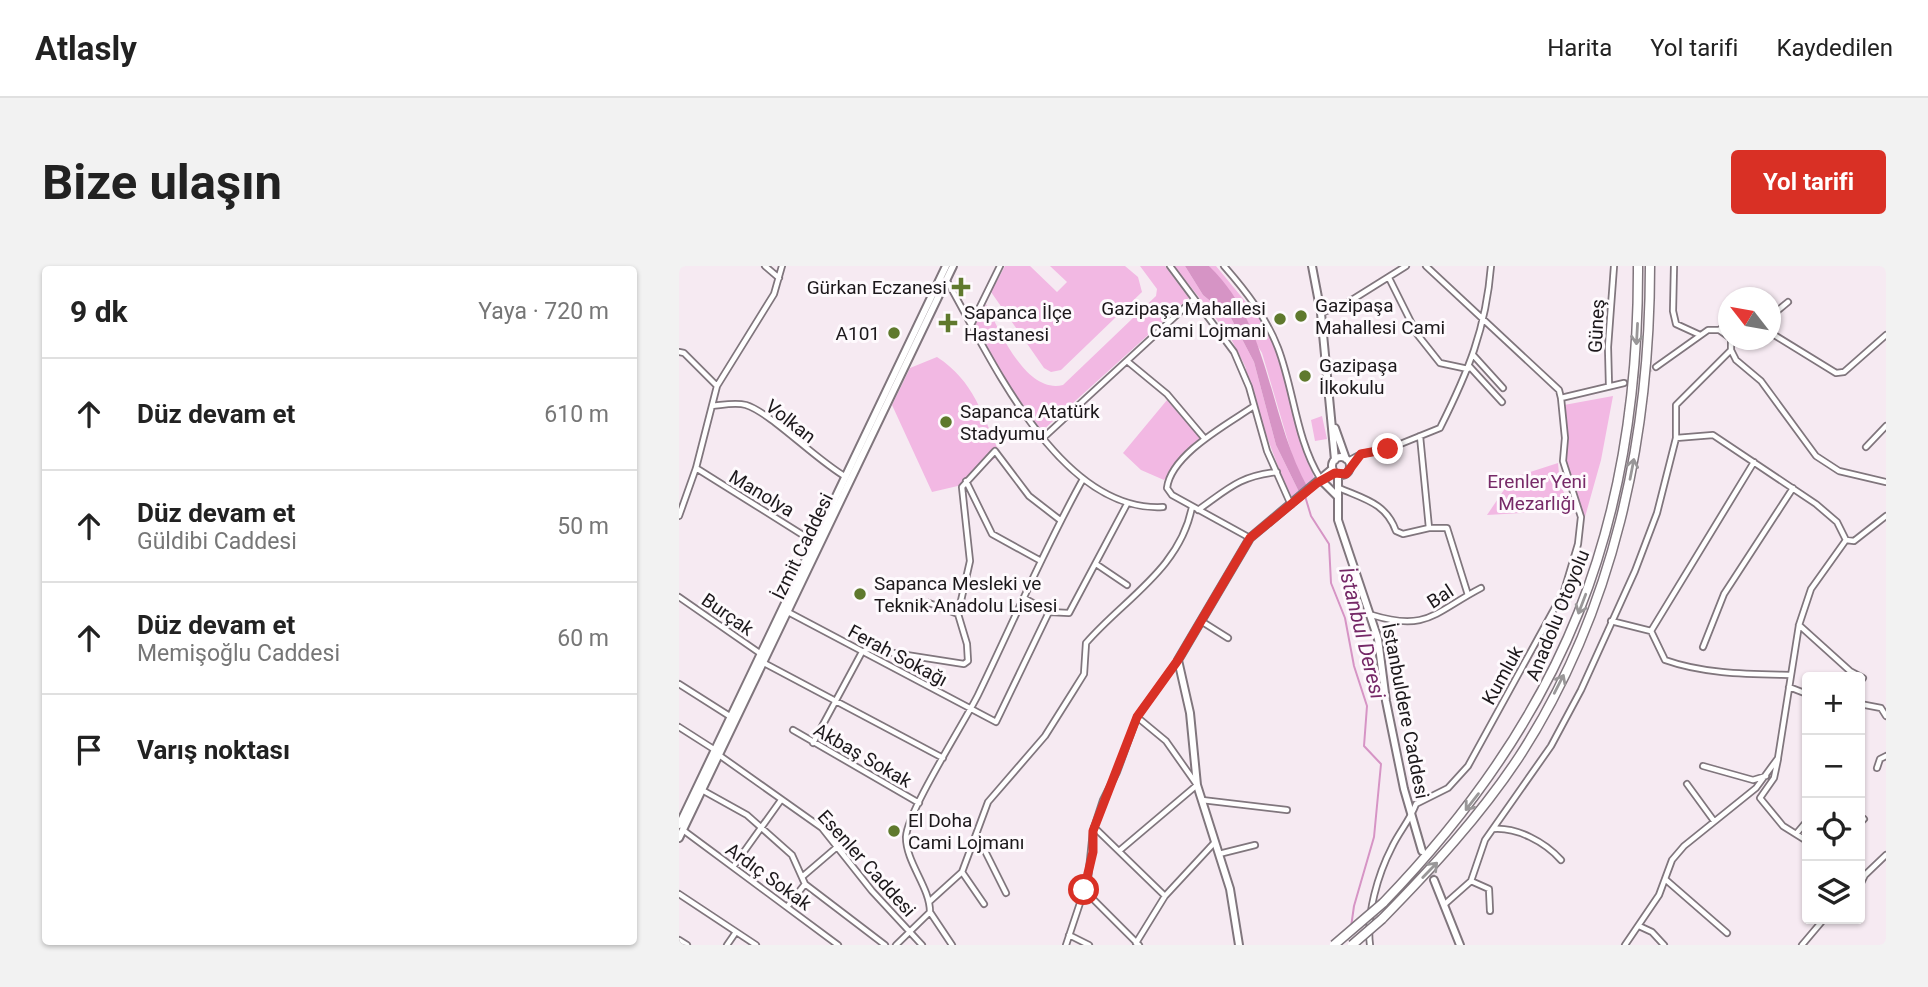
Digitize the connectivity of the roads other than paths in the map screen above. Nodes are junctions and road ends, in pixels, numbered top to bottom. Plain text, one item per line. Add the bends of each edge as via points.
1 (765, 266) edge
2 (782, 266) edge
3 (946, 266) edge
4 (953, 266) edge
5 (1000, 266) edge
6 (1170, 266) edge
7 (1224, 266) edge
8 (1312, 266) edge
9 (1406, 266) edge
10 (1426, 266) edge
11 (1491, 266) edge
12 (1613, 266) edge
13 (1638, 266) edge
14 (1650, 266) edge
15 (1674, 266) edge
16 (779, 278) junction
17 (1389, 278) junction
18 (946, 280) junction
19 (1194, 299) junction
20 (1787, 302) dead end
21 (1781, 307) edge
22 (1321, 313) junction
23 (1485, 320) junction
24 (971, 326) junction
25 (1718, 330) edge
26 (1701, 335) junction
27 (1886, 335) edge
28 (1781, 339) edge
29 (1731, 350) joint
30 (679, 352) edge
31 (1474, 356) junction
32 (1127, 361) junction
33 (1656, 367) tunnel mouth
34 (1469, 368) junction
35 (1624, 383) tunnel mouth
36 (717, 386) junction
37 (1609, 387) junction
38 (1503, 388) dead end
39 (1561, 398) junction
40 (1502, 402) dead end
41 (712, 406) junction
42 (1254, 406) junction
43 (1331, 416) junction
44 (1886, 426) edge
45 (1420, 436) junction
46 (1044, 437) junction
47 (1676, 438) junction
48 (1205, 439) junction
49 (1866, 447) dead end
50 (1335, 460) junction
51 (1753, 461) junction
52 (1348, 462) junction
53 (696, 468) junction
54 (1277, 472) junction
55 (1335, 472) junction
56 (1346, 474) junction
57 (846, 477) junction
58 (1083, 479) junction
59 (966, 481) junction
60 (1320, 481) junction
61 (1886, 482) edge
62 (1339, 488) junction
63 (1793, 488) junction
64 (1338, 498) junction
65 (1127, 503) junction
66 (1291, 505) junction
67 (1163, 507) dead end
68 (1192, 507) junction
69 (1198, 510) junction
70 (679, 516) edge
71 (1886, 516) edge
72 (1060, 520) junction
73 (1429, 528) junction
74 (1250, 538) junction
75 (1846, 540) junction
76 (815, 542) junction
77 (1041, 561) junction
78 (1096, 564) junction
79 (1127, 585) dead end
80 (1481, 588) dead end
81 (1468, 595) junction
82 (679, 597) edge
83 (1024, 598) junction
84 (929, 603) dead end
85 (1049, 611) junction
86 (788, 612) junction
87 (958, 614) junction
88 (1372, 615) junction
89 (1201, 621) junction
90 (1611, 621) junction
91 (1798, 625) junction
92 (1651, 631) junction
93 (1228, 638) dead end
94 (1703, 647) dead end
95 (862, 652) junction
96 (761, 654) junction
97 (1178, 660) junction
98 (764, 663) junction
99 (1852, 672) edge
100 (1790, 676) junction
101 (679, 684) edge
102 (1789, 687) junction
103 (1802, 692) edge
104 (834, 700) junction
105 (1865, 705) edge
106 (970, 709) junction
107 (1886, 716) edge
108 (731, 717) junction
109 (1137, 717) junction
110 (679, 727) edge
111 (793, 730) dead end
112 (813, 743) junction
113 (717, 752) junction
114 (1886, 756) edge
115 (943, 758) junction
116 (1778, 758) junction
117 (1703, 766) dead end
118 (1877, 768) dead end
119 (1766, 776) junction
120 (1687, 784) dead end
121 (1197, 785) junction
122 (702, 790) junction
123 (781, 800) junction
124 (1202, 800) junction
125 (919, 803) junction
126 (1287, 810) dead end
127 (1411, 819) junction
128 (1714, 821) junction
129 (681, 827) edge
130 (1094, 827) junction
131 (1802, 827) edge
132 (762, 829) junction
133 (1492, 830) junction
134 (1796, 834) junction
135 (679, 838) edge
136 (1802, 838) edge
137 (974, 840) junction
138 (1216, 841) junction
139 (1255, 845) dead end
140 (837, 847) junction
141 (1119, 851) junction
142 (1422, 851) tunnel mouth
143 (1219, 854) junction
144 (1886, 855) edge
145 (1561, 860) dead end
146 (733, 867) junction
147 (962, 872) junction
148 (1865, 872) edge
149 (802, 877) junction
150 (1665, 879) junction
151 (1434, 880) tunnel mouth
152 (1471, 881) junction
153 (805, 884) junction
154 (1084, 890) junction
155 (679, 894) edge
156 (1006, 894) dead end
157 (1165, 896) junction
158 (930, 901) junction
159 (983, 904) dead end
160 (1445, 904) junction
161 (787, 907) junction
162 (1490, 911) dead end
163 (930, 912) junction
164 (1820, 924) edge
165 (1639, 926) junction
166 (736, 932) junction
167 (911, 932) junction
168 (1727, 933) dead end
169 (1069, 935) junction
170 (679, 940) edge
171 (1138, 944) edge
172 (687, 945) edge
173 (727, 945) edge
174 (756, 945) edge
175 (838, 945) edge
176 (885, 945) edge
177 (896, 945) edge
178 (922, 945) edge
179 (952, 945) edge
180 (1066, 945) edge
181 (1089, 945) edge
182 (1239, 945) edge
183 (1334, 945) edge
184 (1352, 945) edge
185 (1370, 945) edge
186 (1460, 945) edge
187 (1625, 945) edge
188 (1664, 945) edge
189 (1801, 945) edge

1 - 16 street
2 - 16 street
3 - 57 street, İzmit Caddesi
4 - 18 street, İzmit Caddesi
5 - 24 street
6 - 19 street
7 - 60 street via 1257,307 1279,349 1301,435
8 - 22 street
9 - 17 street
10 - 23 street
11 - 23 street
12 - 37 street, Güneş
13 -> 183 highway, Anadolu Otoyolu, bridge via 1634,386 1622,465 1594,572 1545,688 1509,751 1428,856
184 -> 14 highway, Anadolu Otoyolu, bridge via 1436,865 1518,757 1565,674 1593,611 1634,458 1646,383
15 - 26 street via 1676,324
16 - 36 street via 761,318
17 - 22 street
17 - 34 street via 1417,334 1440,363
18 - 24 street
18 - 86 street, İzmit Caddesi
19 - 32 street
19 - 42 street via 1234,352
20 - 21 street
22 - 43 street
23 - 31 street
23 - 39 street via 1559,390
24 - 46 street via 1020,411
25 - 26 street
26 - 33 street
27 - 28 street via 1844,372 1836,373
29 - 47 street via 1676,405
29 - 61 street via 1761,381 1816,456 1839,471
30 - 36 street
31 - 34 street
31 - 38 street
32 - 46 street
32 - 48 street via 1167,394
34 - 40 street
34 - 45 street via 1440,428
35 - 37 street
36 - 41 street
37 - 39 street
39 - 127 street, Kumluk via 1563,461 1581,517 1564,591 1468,766 1448,788 1416,804
41 - 53 street
41 - 57 street, Volkan via 737,404 755,410
42 - 48 street
42 - 54 street
43 - 50 street
43 - 52 street
44 - 49 street
45 - 52 street
45 - 73 street
46 - 58 street
47 - 51 street via 1713,435
47 - 90 street via 1657,513
48 - 68 street via 1168,478 1172,495
50 - 52 street
50 - 55 street, İstanbuldere Caddesi
51 - 63 street
51 - 92 street
52 - 56 street, İstanbuldere Caddesi
53 - 70 street
53 - 76 street, Manolya
54 - 66 street
54 - 69 street via 1250,475
55 - 56 street
55 - 60 street
55 - 64 street, İstanbuldere Caddesi
56 - 62 street, İstanbuldere Caddesi
57 - 76 street, İzmit Caddesi
58 - 65 street
58 - 72 street
59 - 72 street via 995,451 1029,496
59 - 77 street via 992,534
59 - 87 street via 962,502 970,561
60 - 64 street
60 - 66 street
62 - 64 street, İstanbuldere Caddesi
62 - 73 street via 1387,511 1403,534
63 - 75 street via 1837,522
63 - 94 street via 1724,594
64 - 88 street, İstanbuldere Caddesi via 1338,520
65 - 67 street
65 - 78 street
66 - 74 street
68 - 69 street
68 - 137 street via 1189,524 1152,580 1086,643 1084,674 1045,736 992,796
69 - 74 street
71 - 75 street via 1854,541
72 - 77 street
73 - 81 street via 1447,528
74 - 89 street
75 - 91 street via 1811,589
76 - 96 street, İzmit Caddesi
77 - 83 street
78 - 79 street
78 - 85 street via 1069,613
80 - 81 street, Bal
81 - 88 street, Bal via 1430,620 1408,624
82 - 96 street, Burçak
83 - 85 street
83 - 106 street
84 - 87 street
85 - 106 street, Ferah Sokağı via 996,722
86 - 95 street, Ferah Sokağı
86 - 98 street, İzmit Caddesi
87 - 95 street via 969,654 964,664 868,649
88 - 127 street, İstanbuldere Caddesi
89 - 93 street
89 - 97 street
90 - 92 street
90 - 133 street via 1551,746
91 - 99 street
91 - 100 street
92 - 100 street via 1665,660 1736,673
95 - 104 street
95 - 106 street, Ferah Sokağı
96 - 108 street, İzmit Caddesi
97 - 109 street
97 - 121 street via 1190,713
98 - 104 street
98 - 113 street, İzmit Caddesi
100 - 102 street
101 - 108 street
102 - 103 street
102 - 116 street
104 - 112 street
104 - 115 street
105 - 107 street via 1881,708
106 - 115 street
108 - 113 street, İzmit Caddesi
109 - 121 street via 1166,741
109 - 130 street
110 - 113 street, Esenler Caddesi
111 - 112 street, Akbaş Sokak
112 - 125 street, Akbaş Sokak
113 - 122 street, İzmit Caddesi
113 - 123 street, Esenler Caddesi
113 - 129 street, İzmit Caddesi
114 - 118 street
115 - 125 street
116 - 119 street
116 - 134 street via 1779,767 1760,798 1783,826
117 - 119 street via 1753,780
119 - 128 street
120 - 128 street
121 - 124 street
121 - 141 street
122 - 129 street, İzmit Caddesi
122 - 132 street via 747,815
123 - 132 street
123 - 140 street, Esenler Caddesi via 815,821
124 - 126 street
124 - 138 street
125 - 158 street via 906,837
127 - 142 street, İstanbuldere Caddesi
127 - 185 street, Kumluk via 1381,874
128 - 150 street via 1672,860
129 - 135 street, İzmit Caddesi
129 - 146 street, Ardıç Sokak
130 - 141 street
130 - 154 street
131 - 134 street
132 - 146 street
132 - 149 street via 792,855
133 - 145 street via 1507,828 1529,837
133 - 152 street
134 - 136 street
137 - 147 street
137 - 156 street via 985,851
138 - 143 street
138 - 157 street
139 - 143 street
140 - 149 street
140 - 167 street, Esenler Caddesi
141 - 157 street
143 - 182 street
144 - 148 street
146 - 161 street, Ardıç Sokak
147 - 158 street
147 - 159 street
149 - 153 street
150 - 165 street
150 - 168 street
151 - 160 street
152 - 160 street
152 - 162 street via 1489,889
153 - 161 street
153 - 176 street
154 - 169 street
154 - 171 street
155 - 166 street
157 - 171 street
158 - 163 street
160 - 186 street
161 - 175 street, Ardıç Sokak
163 - 167 street
163 - 179 street
164 - 189 street
165 - 187 street
165 - 188 street
166 - 173 street
166 - 174 street
167 - 177 street
167 - 178 street, Esenler Caddesi
169 - 180 street
169 - 181 street
170 - 172 street

